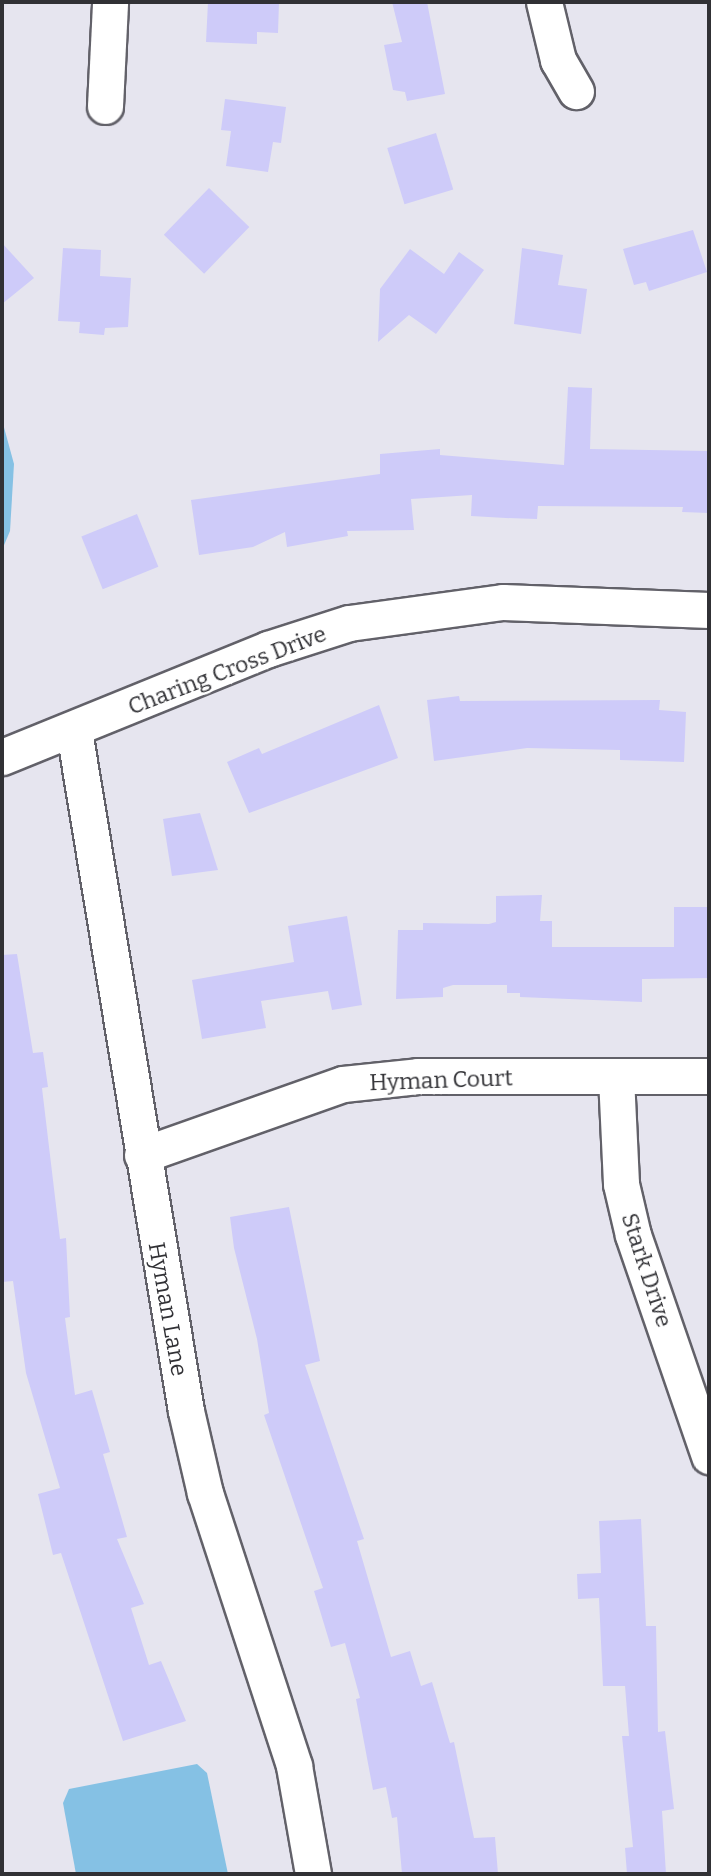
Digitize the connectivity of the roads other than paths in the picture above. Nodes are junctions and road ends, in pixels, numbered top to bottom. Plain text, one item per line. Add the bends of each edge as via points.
1 (110, 2) edge
2 (544, 2) edge
3 (576, 91) dead end
4 (105, 106) dead end
5 (709, 610) edge
6 (74, 731) junction
7 (2, 757) edge
8 (709, 1076) edge
9 (616, 1077) junction
10 (142, 1155) junction
11 (709, 1456) edge
12 (313, 1874) edge

1 - 4 street
2 - 3 street via 558,60
5 - 6 street, Charing Cross Drive via 503,602 349,623 268,649
6 - 7 street, Charing Cross Drive
6 - 10 street, Hyman Lane
8 - 9 street, Hyman Court
9 - 10 street, Hyman Court via 418,1076 343,1084
9 - 11 street, Stark Drive via 621,1184 633,1235
10 - 12 street, Hyman Lane via 172,1338 205,1493 294,1766

